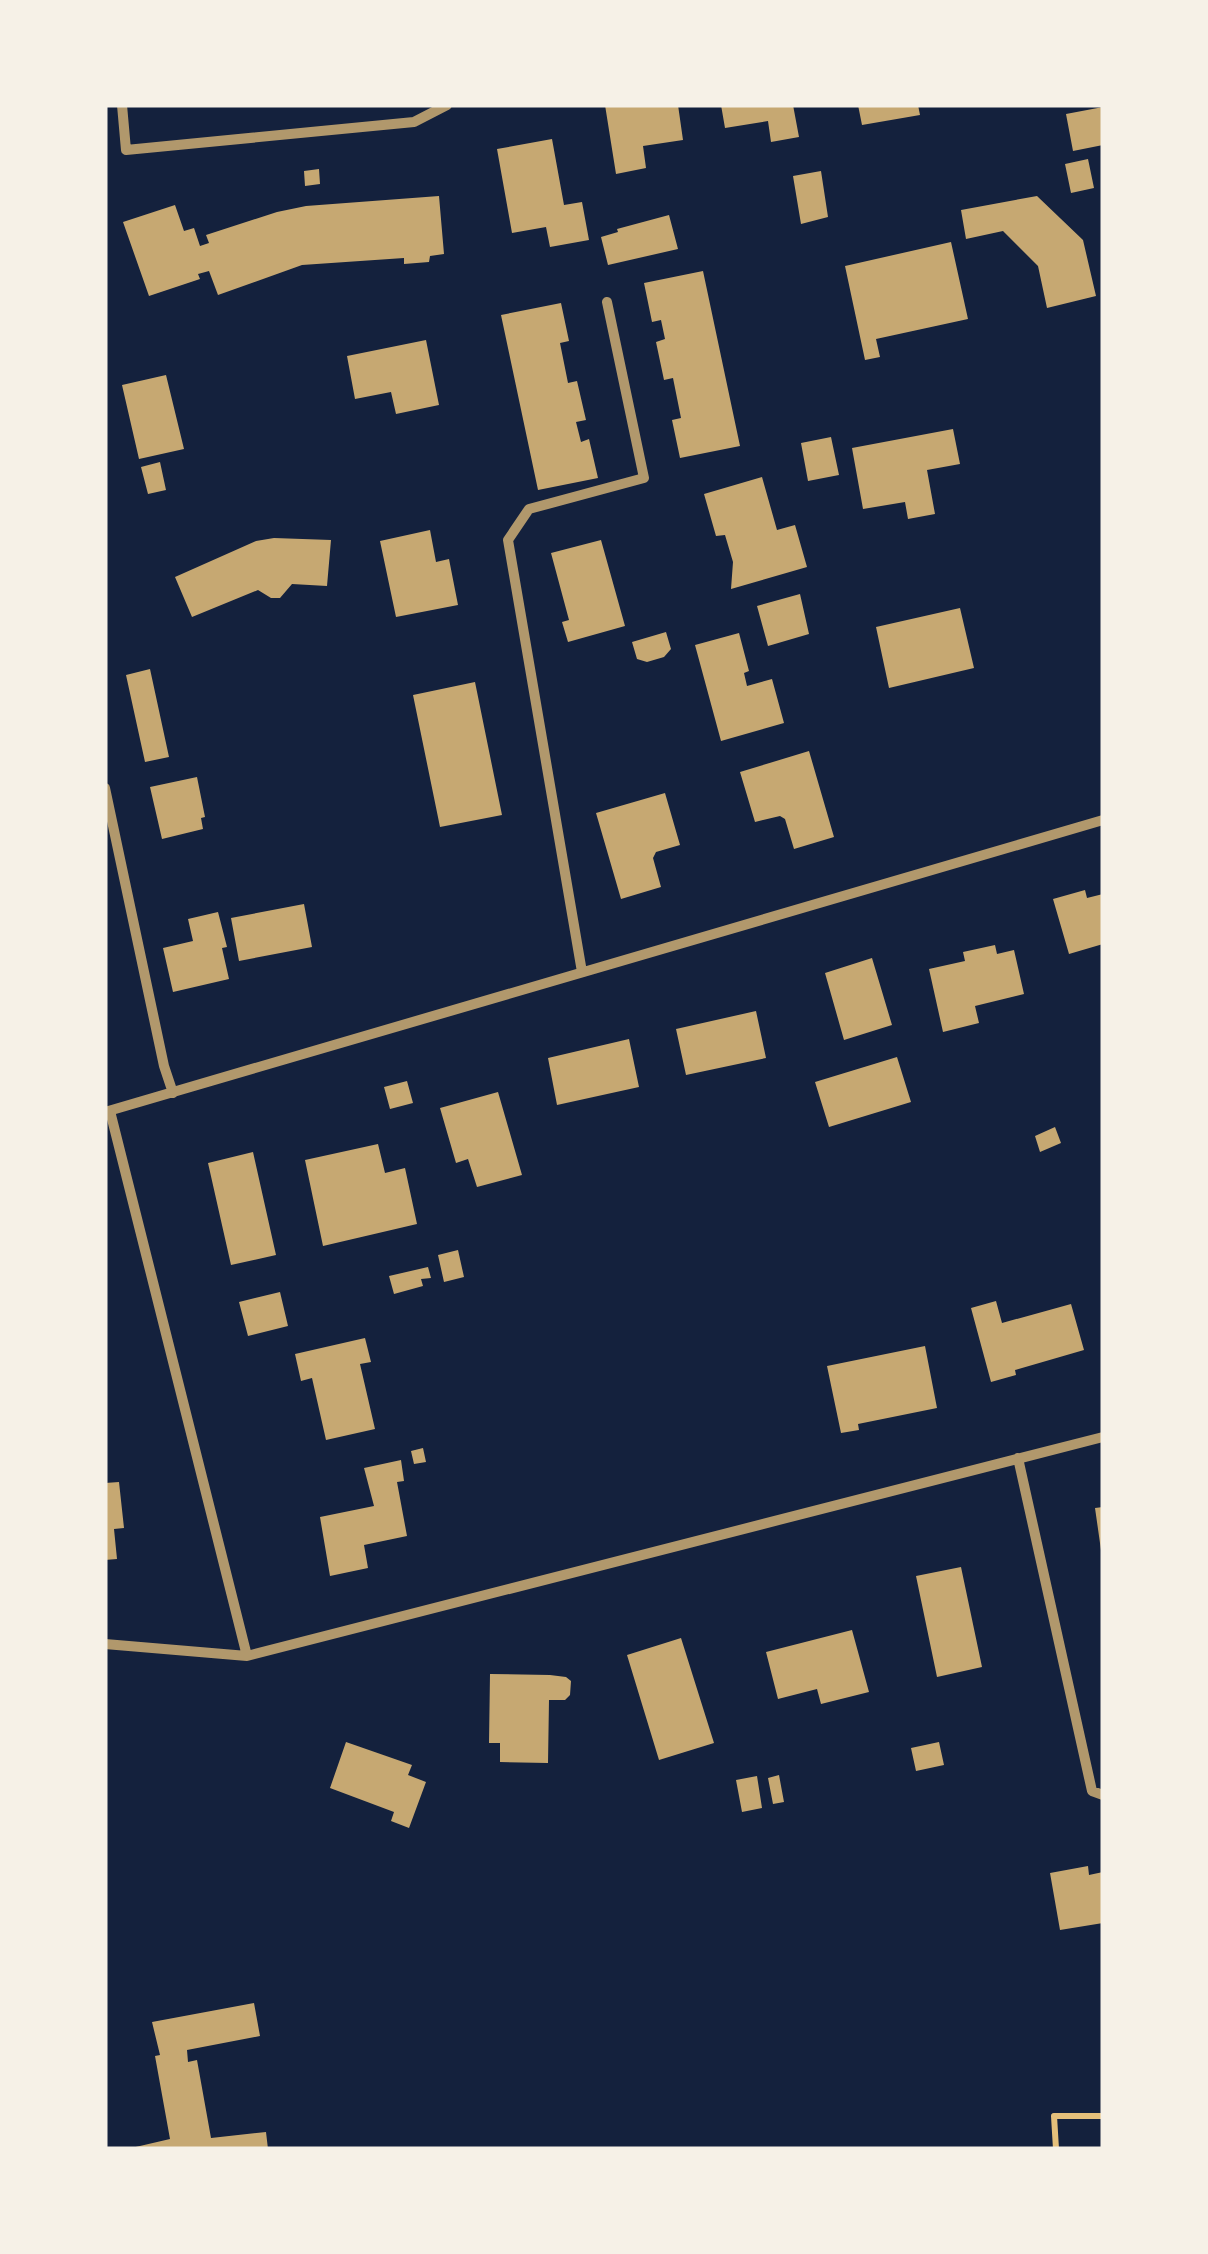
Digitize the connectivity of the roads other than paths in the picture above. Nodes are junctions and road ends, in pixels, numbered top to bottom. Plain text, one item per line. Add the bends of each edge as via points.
1 (122, 105) edge
2 (447, 105) edge
3 (606, 302) dead end
4 (105, 788) edge
5 (1103, 820) edge
6 (582, 972) junction
7 (173, 1092) junction
8 (108, 1112) edge
9 (1103, 1437) edge
10 (1018, 1458) junction
11 (105, 1644) edge
12 (247, 1656) junction
13 (1103, 1795) edge

1 - 2 street via 126,150 414,122
3 - 6 street via 644,478 530,509 508,540
4 - 7 street
5 - 6 street
6 - 7 street
7 - 8 street
8 - 12 street
9 - 10 street
10 - 12 street
10 - 13 street via 1092,1791
11 - 12 street

